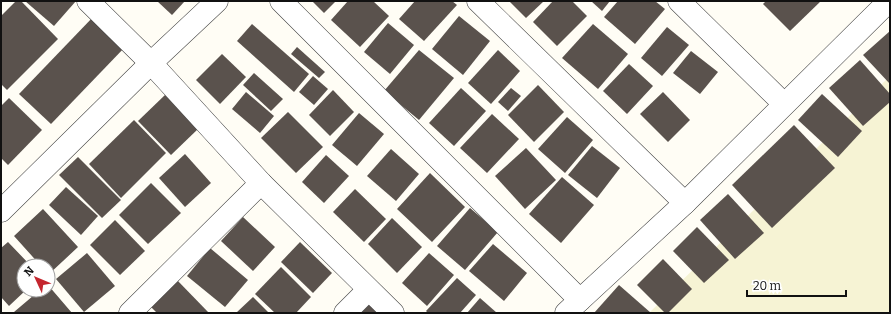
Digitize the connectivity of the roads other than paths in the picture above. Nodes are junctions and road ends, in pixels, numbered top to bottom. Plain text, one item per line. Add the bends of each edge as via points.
1 (88, 1) edge
2 (217, 1) edge
3 (281, 1) edge
4 (478, 1) edge
5 (889, 1) edge
6 (684, 2) edge
7 (151, 63) junction
8 (784, 104) junction
9 (261, 183) junction
10 (685, 203) junction
11 (1, 211) edge
12 (368, 290) junction
13 (573, 306) edge
14 (130, 313) edge
15 (345, 313) edge
16 (393, 313) edge

1 - 7 street
2 - 7 street
3 - 13 street
4 - 10 street
5 - 8 street
6 - 8 street
7 - 9 street
7 - 11 street
8 - 10 street
9 - 12 street
9 - 14 street
10 - 13 street
12 - 15 street
12 - 16 street

